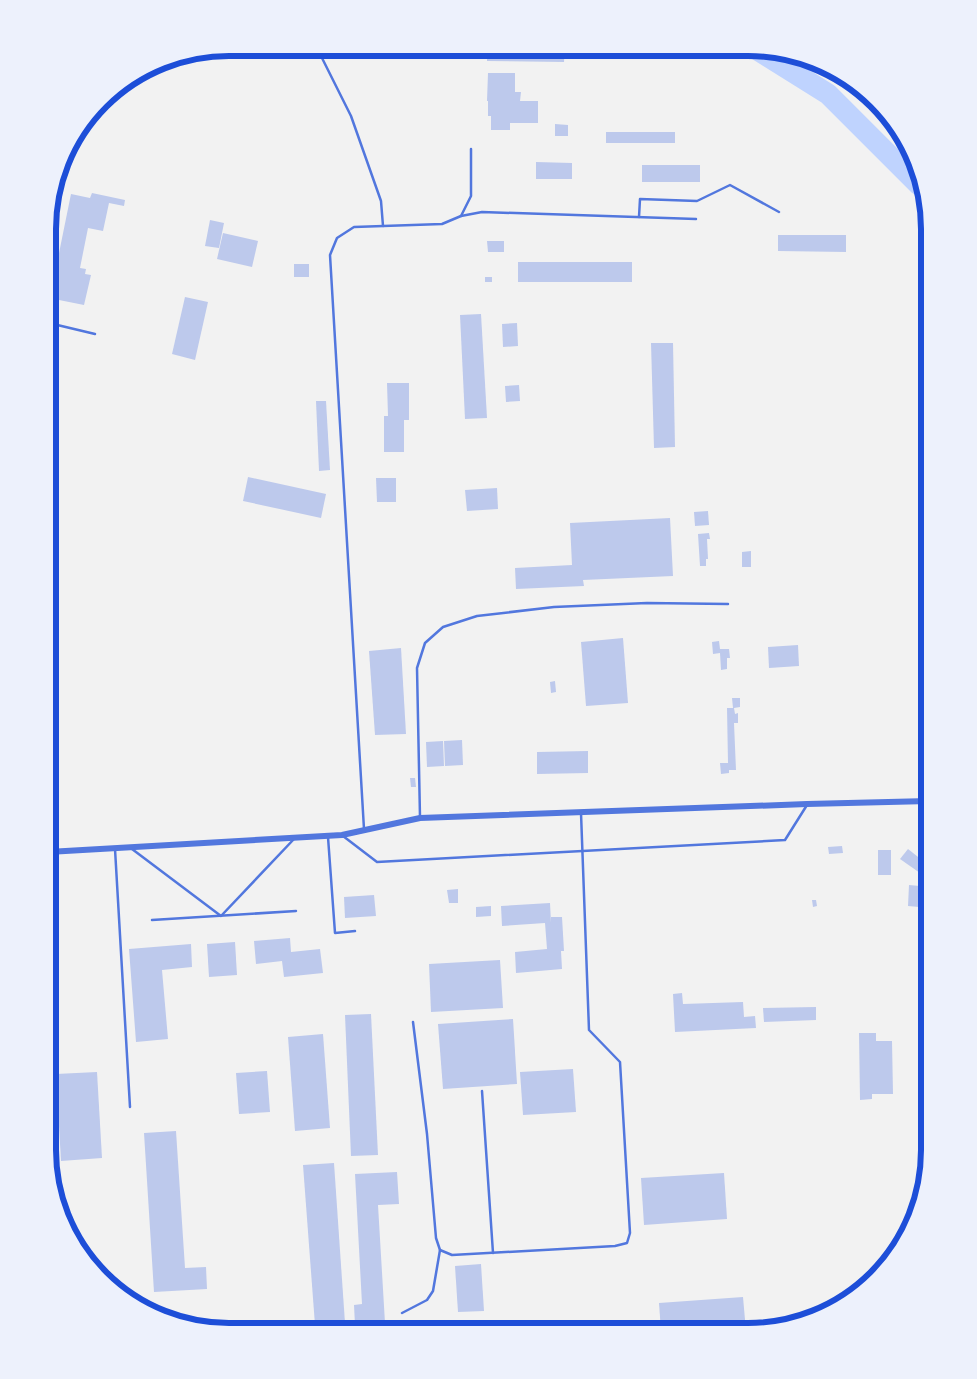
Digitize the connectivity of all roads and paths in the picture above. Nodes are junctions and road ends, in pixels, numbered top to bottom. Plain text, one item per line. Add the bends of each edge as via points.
1 (321, 57) edge
2 (471, 149) dead end
3 (779, 212) dead end
4 (461, 216) junction
5 (639, 217) junction
6 (696, 219) dead end
7 (383, 226) junction
8 (56, 325) edge
9 (95, 334) dead end
10 (728, 604) dead end
11 (920, 802) edge
12 (807, 804) junction
13 (581, 813) junction
14 (420, 818) junction
15 (364, 830) junction
16 (342, 835) junction
17 (328, 836) junction
18 (295, 838) junction
19 (130, 847) junction
20 (115, 848) junction
21 (582, 850) junction
22 (56, 852) edge
23 (296, 911) dead end
24 (221, 916) junction
25 (152, 920) dead end
26 (355, 931) dead end
27 (413, 1022) dead end
28 (482, 1091) dead end
29 (130, 1107) dead end
30 (440, 1250) junction
31 (493, 1253) junction
32 (402, 1313) dead end

1 - 7 lane via 351,116 382,201
2 - 4 lane via 471,196
3 - 5 lane via 730,184 697,201 640,199
4 - 5 lane via 482,212
4 - 7 lane via 442,224
5 - 6 lane
7 - 15 lane via 354,227 337,238 330,255
8 - 9 lane
10 - 14 lane via 554,607 476,616 443,627 425,644 417,668
11 - 12 street
12 - 13 street
12 - 21 lane via 785,840
13 - 14 street
13 - 21 lane
14 - 15 street
15 - 16 street
16 - 17 street
16 - 21 lane via 377,862
17 - 18 street
17 - 26 lane via 335,933
18 - 19 street
18 - 24 lane
19 - 20 street
19 - 24 lane
20 - 22 street
20 - 29 lane
21 - 31 lane via 588,1030 620,1062 630,1232 627,1243 615,1246
23 - 24 lane
24 - 25 lane
27 - 30 lane via 436,1238
28 - 31 lane
30 - 31 lane via 452,1255
30 - 32 lane via 433,1291 427,1300

